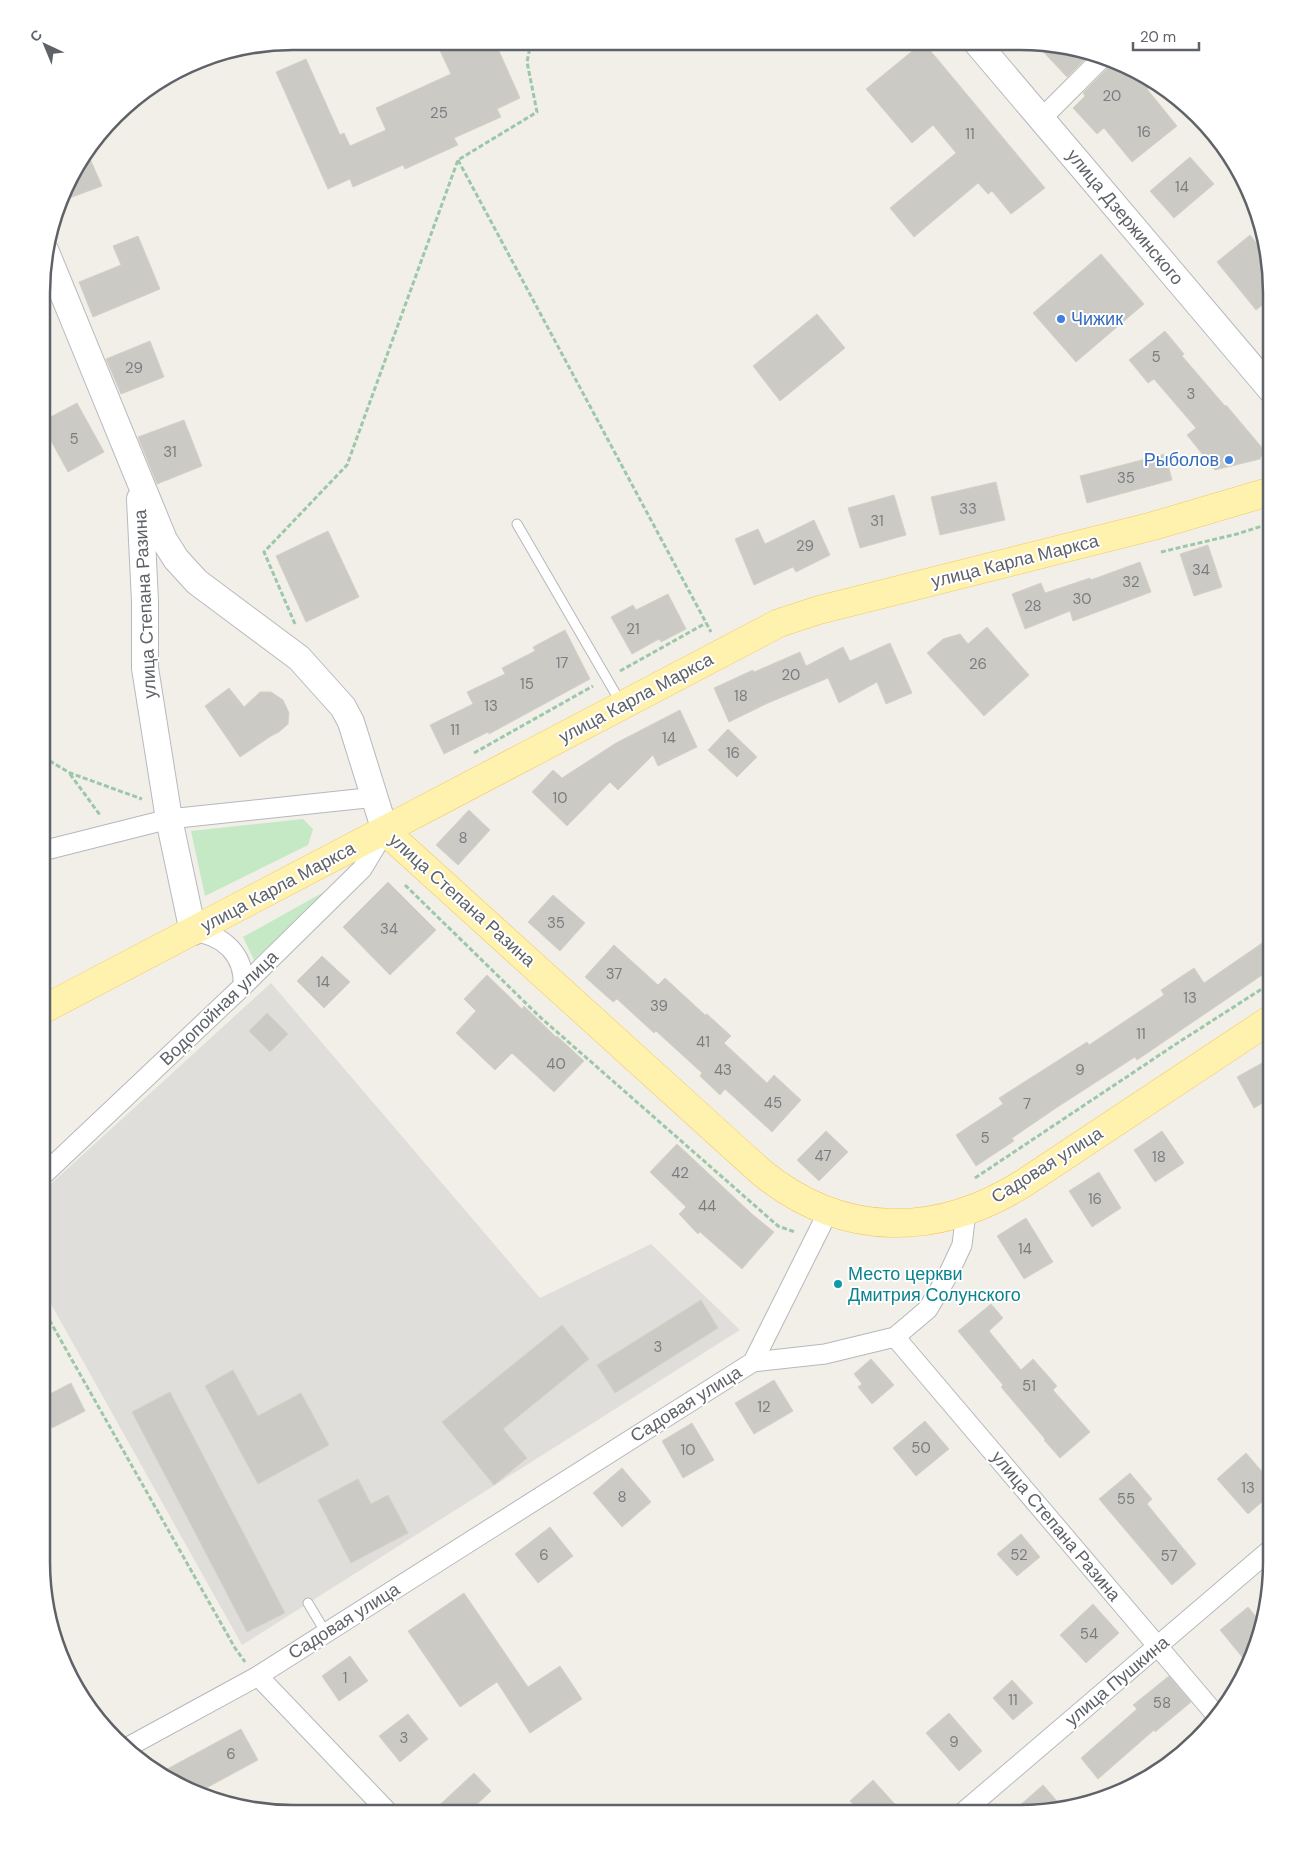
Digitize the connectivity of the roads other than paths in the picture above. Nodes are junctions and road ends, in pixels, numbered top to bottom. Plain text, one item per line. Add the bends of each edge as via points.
1 (983, 50) edge
2 (1098, 63) edge
3 (1041, 119) junction
4 (52, 266) edge
5 (1263, 380) edge
6 (140, 483) junction
7 (1263, 494) edge
8 (517, 524) dead end
9 (623, 705) junction
10 (376, 797) junction
11 (169, 819) junction
12 (385, 830) junction
13 (50, 849) edge
14 (193, 932) junction
15 (243, 986) junction
16 (50, 1006) edge
17 (1263, 1024) edge
18 (50, 1168) edge
19 (828, 1212) junction
20 (966, 1212) junction
21 (895, 1338) junction
22 (753, 1362) junction
23 (1263, 1556) edge
24 (308, 1603) dead end
25 (326, 1633) junction
26 (1158, 1646) junction
27 (258, 1676) junction
28 (1212, 1711) edge
29 (132, 1744) edge
30 (381, 1805) edge
31 (972, 1805) edge

1 - 3 street, улица Дзержинского
2 - 3 street
3 - 5 street, улица Дзержинского
4 - 6 street, улица Степана Разина
6 - 10 street, улица Степана Разина via 164,540 176,559 197,582 299,658 343,707
6 - 11 street, улица Степана Разина via 145,668
7 - 9 main road, улица Карла Маркса via 1143,529 805,613 766,629
8 - 9 lane
9 - 12 main road, улица Карла Маркса
10 - 11 street
10 - 12 street, улица Степана Разина
11 - 13 street
11 - 14 street, улица Степана Разина
12 - 14 main road, улица Карла Маркса
12 - 15 street, Водопойная улица via 362,869
12 - 19 main road, улица Степана Разина via 761,1172 792,1195
14 - 15 street via 210,934 230,948 239,962
14 - 16 main road, улица Карла Маркса
15 - 18 street, Водопойная улица
17 - 20 main road, Садовая улица via 1008,1194
19 - 20 main road, Садовая улица via 848,1218 887,1222 927,1220
19 - 22 street, Садовая улица
20 - 21 street via 962,1246 948,1275 928,1309
21 - 22 street via 825,1354
21 - 26 street, улица Степана Разина
22 - 25 street, Садовая улица
23 - 26 street, улица Пушкина
24 - 25 lane
25 - 27 street, Садовая улица
26 - 28 street, улица Степана Разина
26 - 31 street, улица Пушкина
27 - 29 street, Садовая улица
27 - 30 street

